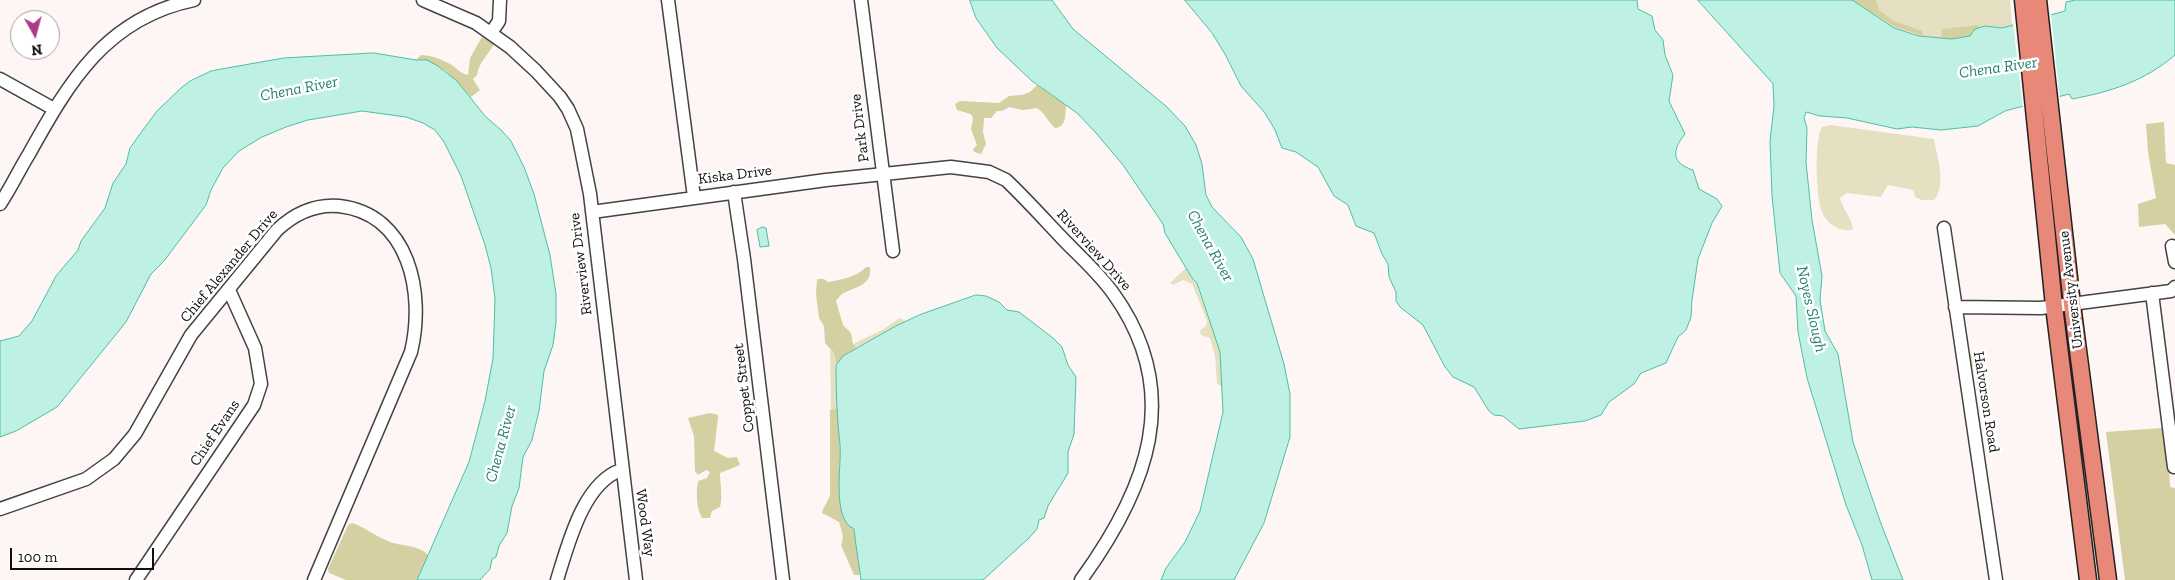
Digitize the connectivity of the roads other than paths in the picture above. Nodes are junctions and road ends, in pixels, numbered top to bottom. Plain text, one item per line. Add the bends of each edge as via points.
1 (194, 0) edge
2 (423, 0) edge
3 (500, 0) edge
4 (668, 0) edge
5 (861, 0) edge
6 (2022, 0) edge
7 (2038, 0) edge
8 (491, 33) junction
9 (0, 79) edge
10 (54, 110) junction
11 (2044, 133) junction
12 (882, 174) junction
13 (734, 192) junction
14 (694, 197) junction
15 (0, 204) edge
16 (592, 212) junction
17 (1944, 228) dead end
18 (2172, 246) dead end
19 (892, 251) dead end
20 (2175, 262) edge
21 (2175, 286) edge
22 (229, 290) junction
23 (2152, 293) junction
24 (2072, 304) junction
25 (2054, 306) junction
26 (1955, 307) junction
27 (2174, 467) edge
28 (621, 470) junction
29 (0, 508) edge
30 (136, 580) edge
31 (314, 580) edge
32 (557, 580) edge
33 (636, 580) edge
34 (782, 580) edge
35 (1081, 580) edge
36 (1996, 580) edge
37 (2088, 580) edge
38 (2108, 580) edge

1 - 10 street via 146,17 111,40 81,68
2 - 8 street, Riverview Drive via 448,9
3 - 8 street via 498,21
4 - 14 street
5 - 12 street, Park Drive
6 - 11 main road, University Avenue
7 - 11 main road, University Avenue
8 - 16 street, Riverview Drive via 536,71 568,109 580,138
9 - 10 street
10 - 15 street
11 - 24 main road, University Avenue
11 - 25 main road, University Avenue
12 - 13 street, Kiska Drive
12 - 19 street, Park Drive
12 - 35 street, Riverview Drive via 964,168 989,172 1006,180 1112,291 1137,334 1152,390 1152,418 1146,453 1116,529
13 - 14 street, Kiska Drive
13 - 34 street, Coppet Street
14 - 16 street, Kiska Drive
16 - 28 street, Riverview Drive
17 - 26 street, Halvorson Road
18 - 20 street
21 - 23 street via 2171,291
22 - 29 street, Chief Alexander Drive via 191,335 135,434 114,459 86,479
22 - 30 street, Chief Evans via 255,348 261,384 254,405
22 - 31 street, Chief Alexander Drive via 289,219 302,212 332,206 363,212 377,220 397,240 410,271 415,292 416,322 411,352
23 - 24 street
23 - 27 street
24 - 25 street
24 - 38 main road, University Avenue
25 - 26 street
25 - 37 main road, University Avenue
26 - 36 street, Halvorson Road
28 - 32 street via 610,474 583,509
28 - 33 street, Wood Way

